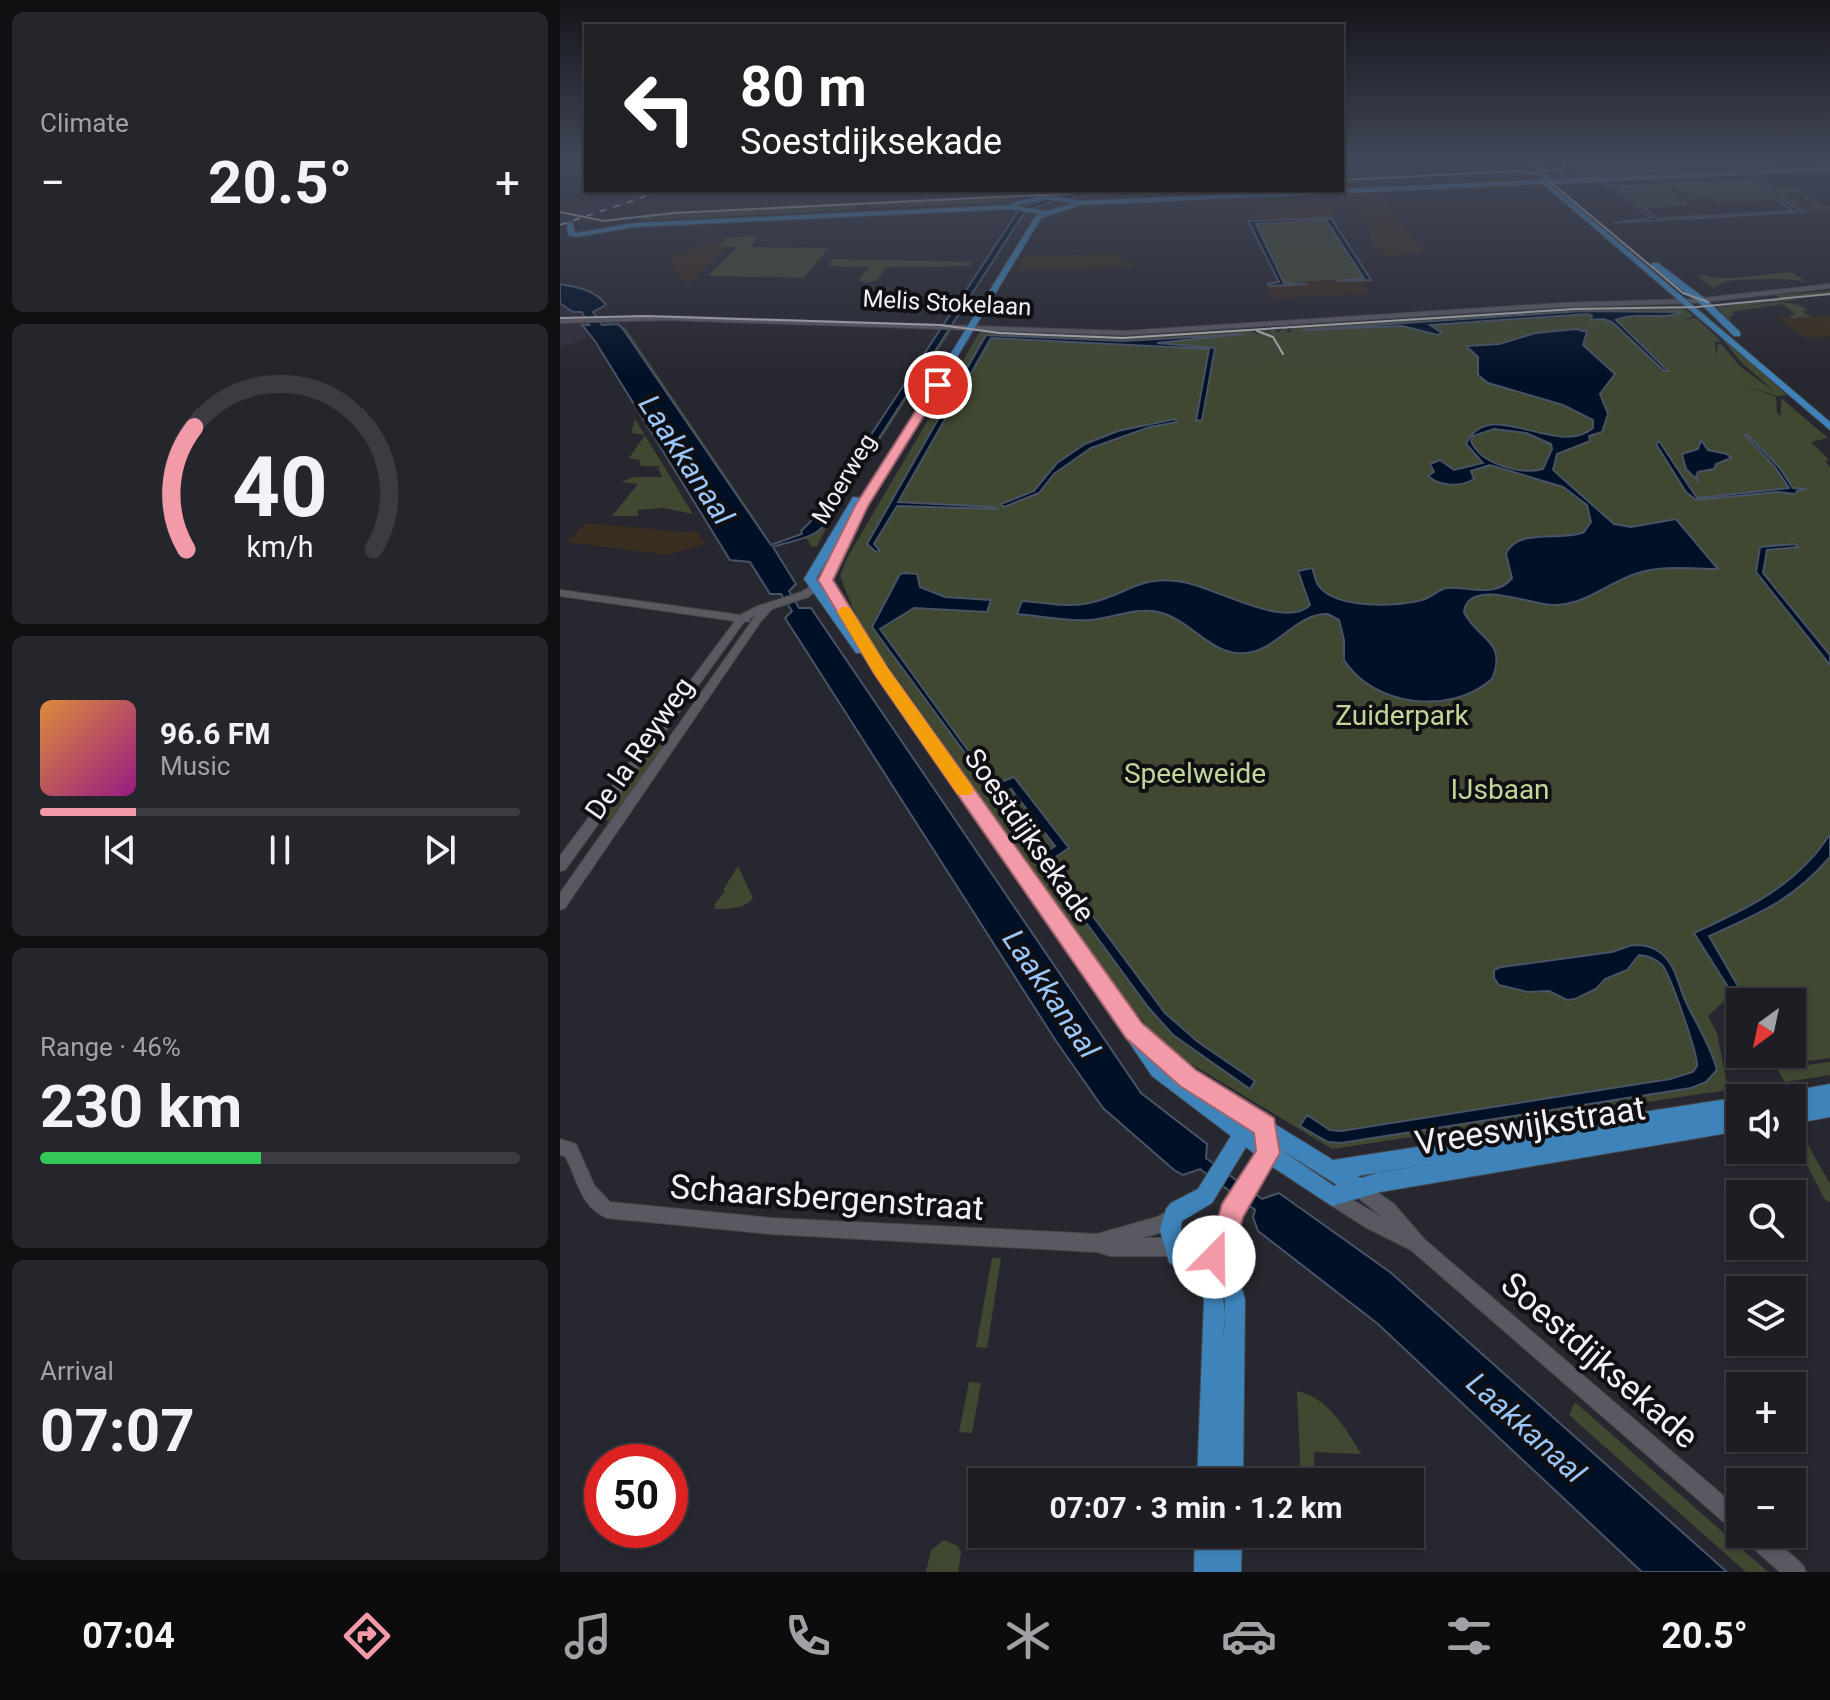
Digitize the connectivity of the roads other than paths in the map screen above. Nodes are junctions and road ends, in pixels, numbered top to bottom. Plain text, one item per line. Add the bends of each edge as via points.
1 (1024, 232) edge
2 (1027, 232) edge
3 (1605, 232) edge
4 (1615, 232) edge
5 (1830, 285) edge
6 (1692, 293) junction
7 (1672, 294) junction
8 (1701, 300) junction
9 (1682, 302) junction
10 (560, 318) edge
11 (1280, 322) junction
12 (964, 325) junction
13 (1830, 416) edge
14 (1830, 427) edge
15 (817, 579) junction
16 (560, 593) edge
17 (749, 617) junction
18 (560, 866) edge
19 (560, 904) edge
20 (1134, 1031) junction
21 (1830, 1093) edge
22 (1806, 1096) edge
23 (1726, 1108) edge
24 (1830, 1108) edge
25 (1806, 1112) edge
26 (1726, 1124) edge
27 (1265, 1126) junction
28 (1243, 1134) junction
29 (560, 1147) edge
30 (1268, 1153) junction
31 (1332, 1170) junction
32 (1358, 1187) junction
33 (1332, 1196) junction
34 (1173, 1216) junction
35 (1224, 1238) junction
36 (1097, 1243) junction
37 (1418, 1245) junction
38 (1172, 1247) junction
39 (1190, 1266) junction
40 (1209, 1468) edge
41 (1231, 1468) edge
42 (1726, 1511) edge
43 (1207, 1548) edge
44 (1230, 1548) edge
45 (1768, 1548) edge
46 (1206, 1572) edge
47 (1229, 1572) edge
48 (1796, 1572) edge

1 - 12 main road, Moerweg
2 - 12 main road, Moerweg
3 - 7 main road
4 - 6 main road
5 - 6 street
5 - 8 street
6 - 7 street
6 - 8 main road
7 - 9 main road
7 - 11 street
8 - 9 street
8 - 13 main road
9 - 11 street
9 - 14 main road
10 - 12 street, Melis Stokelaan via 637,315
11 - 12 street, Melis Stokelaan via 1125,333
12 - 15 main road, Moerweg
15 - 17 street via 792,599
15 - 20 main road, Soestdijksekade
16 - 17 street
17 - 18 street, De la Reyweg
17 - 19 street, De la Reyweg
20 - 27 main road, Soestdijksekade via 1188,1078
20 - 28 main road, Soestdijksekade via 1158,1070
21 - 22 main road
23 - 31 main road, Vreeswijkstraat
24 - 25 main road
26 - 32 main road, Vreeswijkstraat
27 - 28 main road
27 - 30 main road
27 - 31 main road, Soestdijksekade
28 - 30 main road, Soestdijksekade
28 - 34 main road via 1205,1196
29 - 36 street, Schaarsbergenstraat via 570,1150 586,1191 607,1210 771,1226
30 - 33 main road, Soestdijksekade
30 - 35 main road
31 - 32 main road, Soestdijksekade
32 - 33 main road, Vreeswijkstraat
32 - 37 street, Soestdijksekade via 1388,1210
33 - 37 street, Soestdijksekade
34 - 36 street, Schaarsbergenstraat
34 - 38 main road
35 - 39 main road via 1211,1260
35 - 41 main road via 1235,1300
36 - 38 street, Schaarsbergenstraat
37 - 42 street, Soestdijksekade
38 - 39 main road
39 - 40 main road via 1214,1299
43 - 46 main road
44 - 47 main road
45 - 48 street

